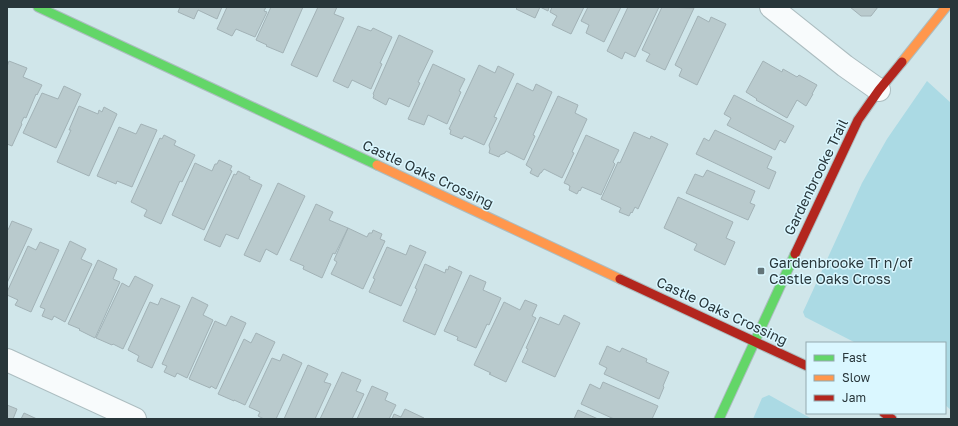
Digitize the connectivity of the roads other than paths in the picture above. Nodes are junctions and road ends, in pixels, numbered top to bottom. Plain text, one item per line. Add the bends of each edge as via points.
1 (38, 7) edge
2 (771, 7) edge
3 (946, 7) edge
4 (879, 90) junction
5 (754, 342) junction
6 (7, 360) edge
7 (806, 366) edge
8 (136, 419) edge
9 (719, 419) edge

1 - 5 street, Castle Oaks Crossing
2 - 4 street
3 - 4 street, Gardenbrooke Trail
4 - 5 street, Gardenbrooke Trail via 858,120
5 - 7 street, Castle Oaks Crossing
5 - 9 street, Gardenbrooke Trail
6 - 8 street

